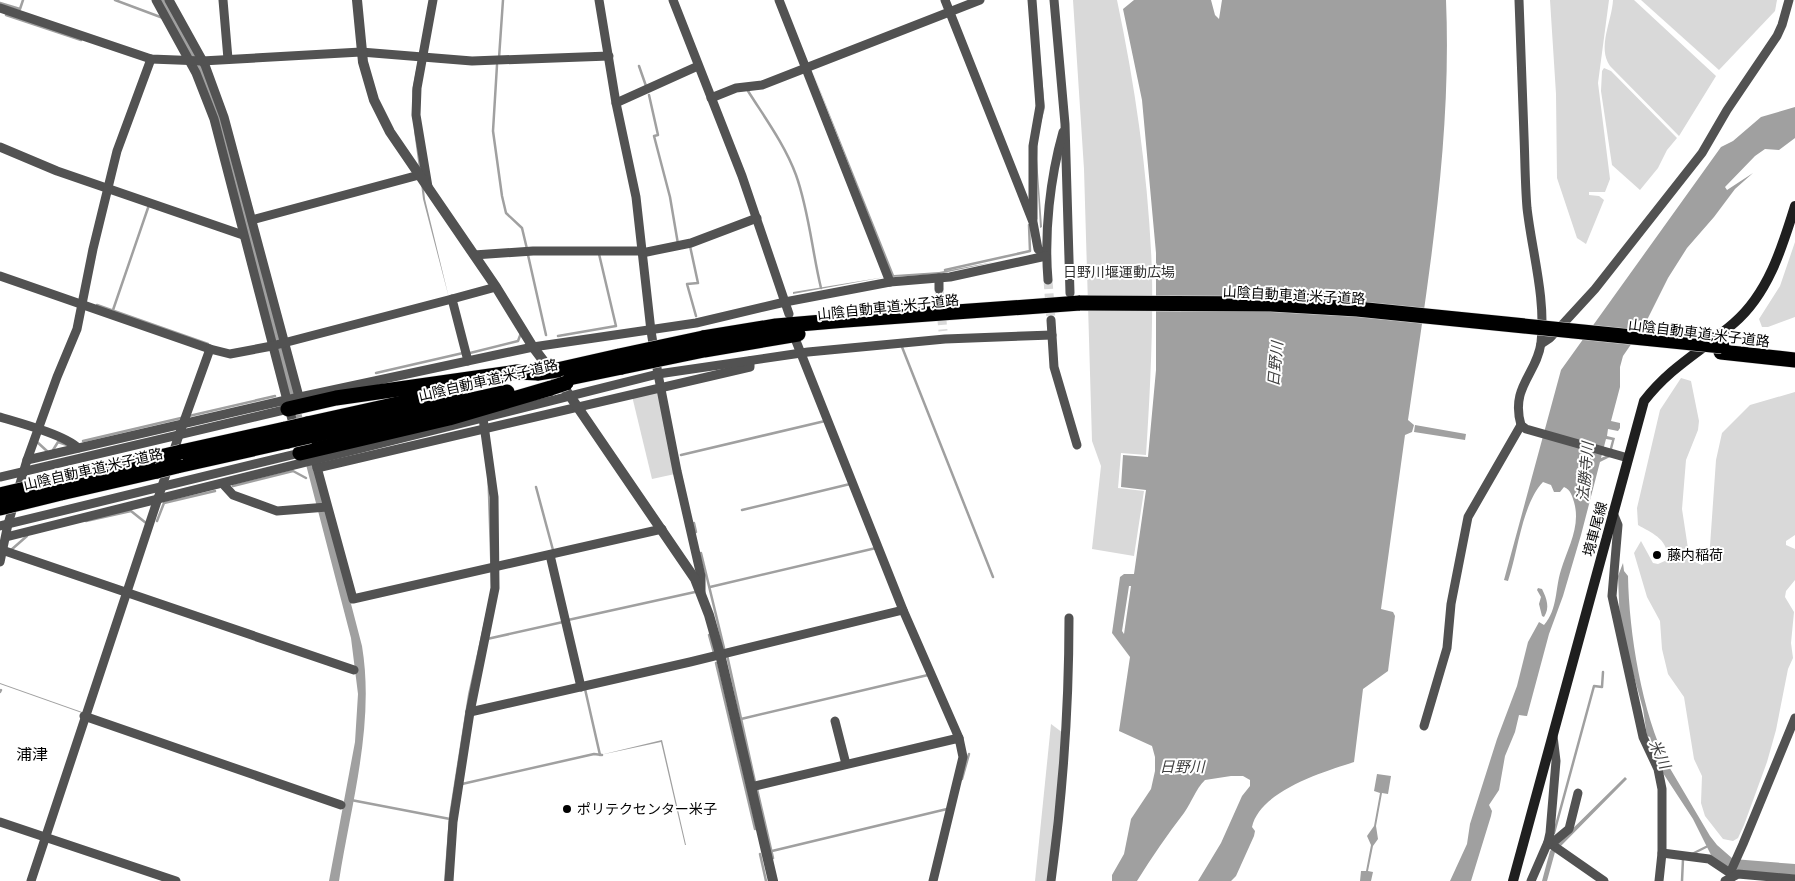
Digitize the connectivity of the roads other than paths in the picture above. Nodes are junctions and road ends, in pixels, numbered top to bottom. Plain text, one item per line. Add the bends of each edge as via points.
1 (156, 0) edge
2 (168, 0) edge
3 (224, 0) edge
4 (357, 0) edge
5 (433, 0) edge
6 (599, 0) edge
7 (674, 0) edge
8 (779, 0) edge
9 (945, 0) edge
10 (980, 0) edge
11 (1032, 0) edge
12 (1054, 0) edge
13 (1519, 0) edge
14 (1789, 0) edge
15 (0, 9) edge
16 (950, 12) junction
17 (361, 52) junction
18 (422, 56) junction
19 (609, 56) junction
20 (151, 59) junction
21 (228, 59) junction
22 (196, 61) junction
23 (698, 66) junction
24 (806, 68) junction
25 (714, 97) junction
26 (616, 103) junction
27 (1065, 124) junction
28 (0, 147) edge
29 (423, 181) junction
30 (108, 188) junction
31 (1795, 206) edge
32 (757, 218) junction
33 (252, 220) junction
34 (1033, 222) junction
35 (243, 235) junction
36 (642, 252) junction
37 (474, 255) junction
38 (1046, 256) junction
39 (0, 276) edge
40 (939, 278) junction
41 (1048, 280) tunnel mouth
42 (890, 282) junction
43 (496, 287) junction
44 (939, 289) tunnel mouth
45 (452, 299) junction
46 (1077, 301) junction
47 (785, 302) junction
48 (82, 304) junction
49 (789, 314) dead end
50 (1051, 320) tunnel mouth
51 (651, 331) junction
52 (1052, 334) junction
53 (796, 341) dead end
54 (279, 344) junction
55 (1541, 344) junction
56 (533, 347) junction
57 (210, 349) junction
58 (1721, 349) junction
59 (804, 352) junction
60 (1795, 355) edge
61 (750, 360) junction
62 (1795, 360) edge
63 (468, 362) junction
64 (658, 374) junction
65 (661, 388) junction
66 (562, 389) junction
67 (299, 395) junction
68 (287, 404) junction
69 (0, 417) edge
70 (182, 424) junction
71 (484, 425) junction
72 (1524, 427) junction
73 (39, 429) junction
74 (179, 435) junction
75 (1076, 445) dead end
76 (78, 448) junction
77 (1623, 456) junction
78 (27, 460) junction
79 (309, 461) junction
80 (24, 472) junction
81 (0, 477) edge
82 (223, 484) junction
83 (60, 487) junction
84 (162, 488) junction
85 (0, 495) edge
86 (158, 499) junction
87 (327, 507) junction
88 (0, 508) edge
89 (1613, 513) junction
90 (4, 525) edge
91 (662, 529) junction
92 (6, 536) junction
93 (2, 550) junction
94 (550, 555) junction
95 (0, 562) edge
96 (493, 569) junction
97 (701, 592) junction
98 (126, 593) junction
99 (903, 610) junction
100 (1070, 618) dead end
101 (720, 654) junction
102 (354, 670) dead end
103 (581, 687) junction
104 (470, 712) junction
105 (84, 716) junction
106 (1795, 718) edge
107 (835, 721) dead end
108 (1424, 726) dead end
109 (1552, 733) junction
110 (959, 738) junction
111 (846, 764) junction
112 (751, 787) junction
113 (1578, 793) dead end
114 (341, 805) dead end
115 (0, 822) edge
116 (44, 837) junction
117 (1553, 846) junction
118 (1662, 853) junction
119 (1729, 875) edge
120 (165, 879) edge
121 (1795, 879) edge
122 (31, 881) edge
123 (176, 881) edge
124 (449, 881) edge
125 (773, 881) edge
126 (933, 881) edge
127 (1051, 881) edge
128 (1513, 881) edge
129 (1531, 881) edge
130 (1604, 881) edge
131 (1659, 881) edge

1 - 22 street
2 - 22 street
3 - 21 street
4 - 17 street
5 - 18 street
6 - 19 street
7 - 23 street
8 - 24 street
9 - 16 street
10 - 16 street
11 - 34 street via 1040,106 1032,146
12 - 27 street
13 - 55 street via 1527,207 1540,289
14 - 55 street via 1777,36 1702,153 1595,289
15 - 20 street
16 - 24 street
16 - 34 street
17 - 18 street
17 - 21 street
17 - 29 street via 382,118
18 - 19 street via 472,61
18 - 29 street via 416,115
19 - 26 street
20 - 22 street
20 - 30 street via 117,151
21 - 22 street
22 - 33 street via 224,117
22 - 35 street
23 - 25 street
23 - 26 street
24 - 25 street via 762,86 736,88
24 - 42 street
25 - 32 street
26 - 36 street via 636,197
27 - 38 street via 1052,189
27 - 46 street
28 - 30 street
29 - 33 street
29 - 37 street
30 - 35 street
30 - 48 street
31 - 77 main road, 境車尾線 via 1771,274 1755,301 1736,322 1659,381 1644,401
32 - 36 street via 691,243
32 - 47 street
33 - 54 street
34 - 38 street via 1038,249
35 - 54 street
36 - 37 street
36 - 51 street
37 - 43 street
38 - 40 street
38 - 41 street
39 - 48 street
40 - 42 street
40 - 44 street
42 - 47 street
43 - 45 street
43 - 56 street
45 - 54 street
45 - 63 street
46 - 58 highway, 山陰自動車道;米子道路 via 1357,313
46 - 66 highway, 山陰自動車道;米子道路, bridge via 703,344 616,364
47 - 49 street
47 - 51 street
48 - 57 street
48 - 73 street via 77,330
50 - 52 street
51 - 56 street
51 - 64 street
52 - 59 street via 944,335
52 - 75 street via 1054,367
53 - 59 street
54 - 57 street via 230,354
54 - 67 street
54 - 68 street
55 - 72 street via 1521,394 1518,409
56 - 63 street
56 - 66 street
57 - 70 street
58 - 60 highway, 山陰自動車道;米子道路
58 - 62 highway, 山陰自動車道;米子道路
59 - 61 street
59 - 99 street
61 - 64 street
61 - 65 street via 750,367
63 - 67 street
64 - 65 street
64 - 66 street
65 - 66 street
65 - 97 street via 701,576
66 - 68 highway via 517,372
66 - 71 street
66 - 71 street
66 - 79 highway via 449,418
66 - 83 highway, 山陰自動車道;米子道路, bridge via 308,430
66 - 91 street
67 - 68 street
68 - 70 street
68 - 74 street
68 - 79 street
69 - 73 street
70 - 74 street
70 - 76 street
71 - 79 street
71 - 96 street via 494,496
72 - 77 street
72 - 108 street via 1468,517 1451,604 1448,648
73 - 76 street
73 - 78 street
74 - 80 street
74 - 84 street
76 - 78 street
77 - 89 main road, 境車尾線
78 - 80 street
79 - 82 street
79 - 84 street
79 - 87 street
80 - 81 street
80 - 90 street
82 - 86 street
82 - 87 street via 233,495 277,511
83 - 85 highway, 山陰自動車道;米子道路, bridge
83 - 88 highway, 山陰自動車道;米子道路, bridge
84 - 86 street
84 - 90 street
86 - 92 street
86 - 98 street
87 - 96 street via 353,599
89 - 109 main road, 境車尾線
89 - 118 street via 1618,525 1612,596 1643,737 1661,782
90 - 92 street
91 - 94 street
91 - 97 street
92 - 93 street
93 - 95 street
93 - 98 street
94 - 96 street
94 - 103 street
96 - 104 street via 494,594
97 - 101 street
98 - 102 street
98 - 105 street
99 - 101 street
99 - 110 street
100 - 127 street via 1061,810
101 - 103 street
101 - 112 street
103 - 104 street
104 - 124 street via 453,822
105 - 114 street
105 - 116 street
106 - 119 street
107 - 111 street
109 - 117 street via 1556,761
109 - 128 main road, 境車尾線
110 - 111 street
110 - 126 street via 963,757
111 - 112 street
112 - 125 street
113 - 117 street via 1569,829
115 - 116 street
116 - 120 street
116 - 122 street
117 - 129 street
117 - 130 street
118 - 119 street via 1709,859
118 - 131 street
119 - 121 street
120 - 123 street

